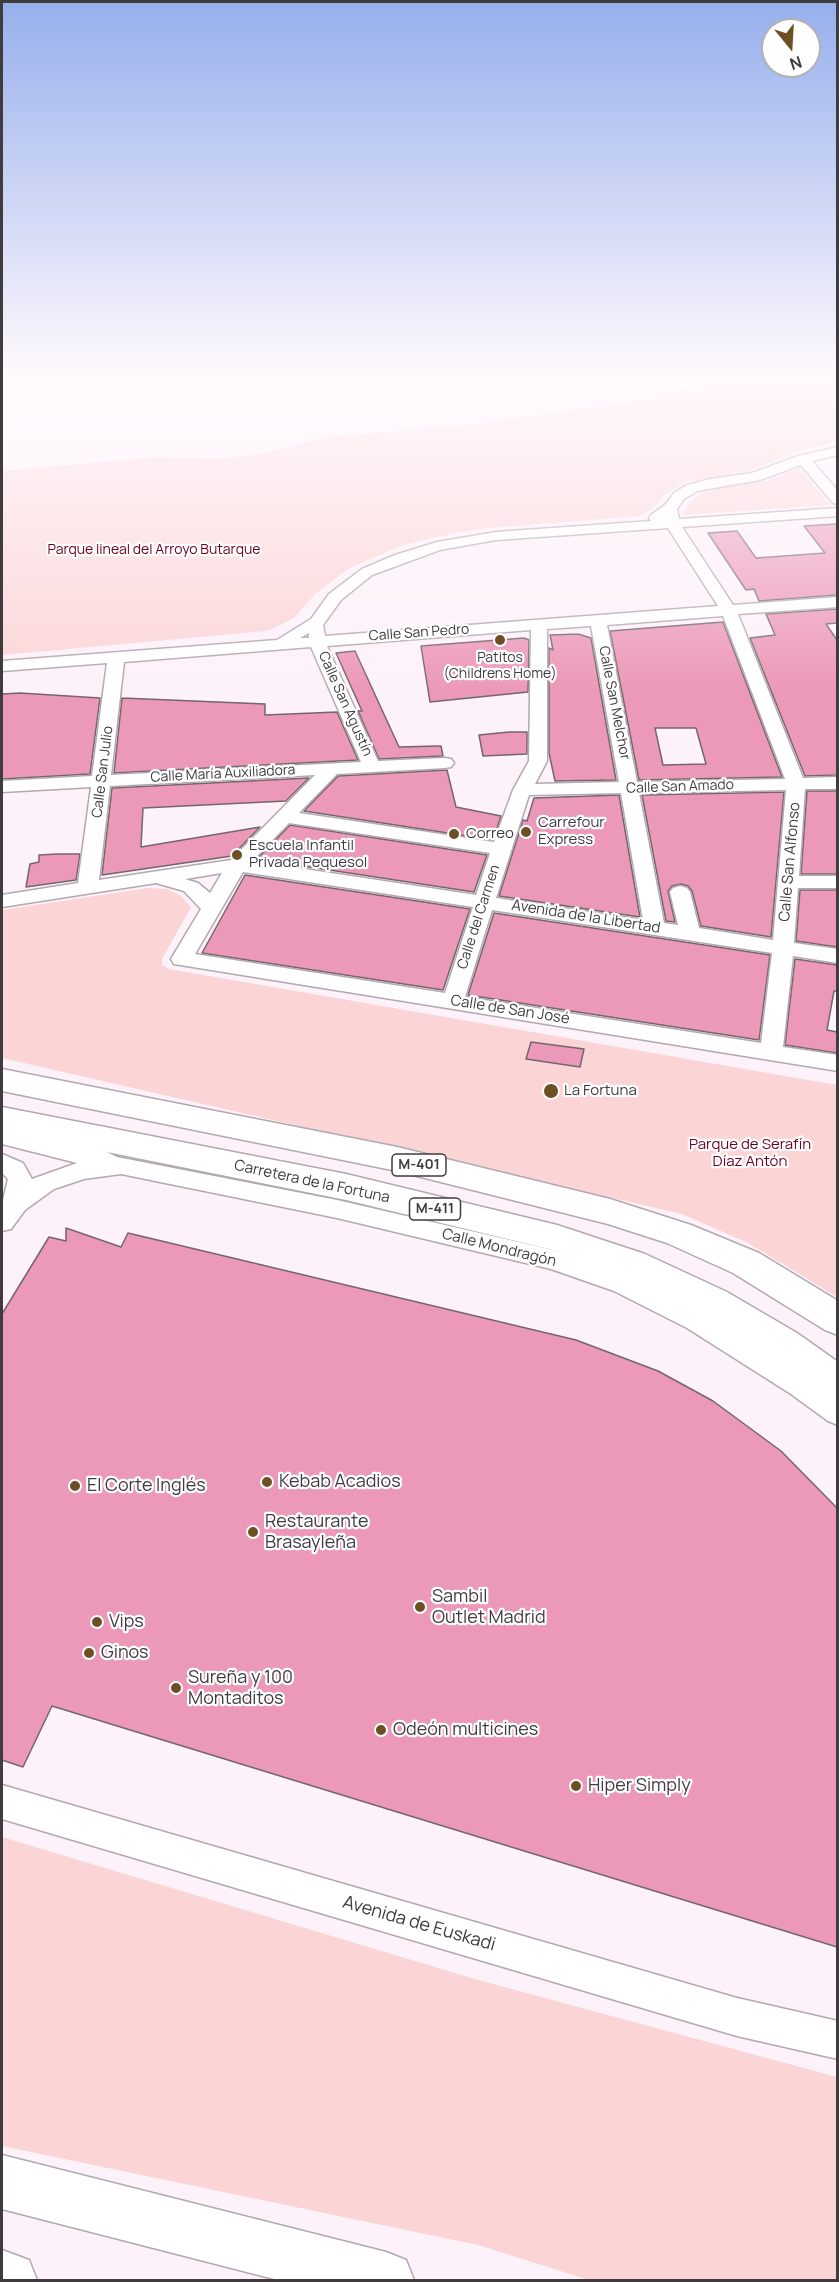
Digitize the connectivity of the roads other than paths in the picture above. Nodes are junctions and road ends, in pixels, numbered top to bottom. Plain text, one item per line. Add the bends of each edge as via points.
1 (735, 480) edge
2 (821, 480) edge
3 (837, 500) edge
4 (670, 507) junction
5 (837, 512) edge
6 (672, 523) junction
7 (631, 526) junction
8 (837, 602) edge
9 (729, 611) junction
10 (598, 621) junction
11 (317, 622) junction
12 (539, 624) junction
13 (317, 641) junction
14 (265, 645) junction
15 (116, 657) junction
16 (2, 666) edge
17 (445, 763) dead end
18 (372, 767) junction
19 (332, 769) junction
20 (102, 781) junction
21 (837, 783) edge
22 (796, 784) junction
23 (2, 786) edge
24 (630, 789) junction
25 (522, 790) junction
26 (285, 817) junction
27 (501, 849) junction
28 (237, 865) junction
29 (156, 877) junction
30 (787, 882) junction
31 (837, 882) edge
32 (88, 887) junction
33 (680, 892) dead end
34 (2, 901) edge
35 (484, 901) junction
36 (212, 910) junction
37 (655, 928) junction
38 (690, 933) junction
39 (783, 947) junction
40 (837, 956) edge
41 (453, 1001) junction
42 (771, 1052) junction
43 (837, 1064) edge
44 (2, 1080) edge
45 (2, 1119) edge
46 (2, 1136) edge
47 (2, 1163) edge
48 (121, 1165) junction
49 (9, 1212) edge
50 (837, 1320) edge
51 (837, 1383) edge
52 (837, 1413) edge
53 (2, 1802) edge
54 (837, 2040) edge
55 (2, 2182) edge
56 (2, 2278) edge
57 (9, 2280) edge
58 (386, 2280) edge

1 - 4 street via 692,488
2 - 3 street
4 - 6 street
4 - 7 street via 654,519
5 - 6 street
6 - 7 street
6 - 9 street, Calle San Alfonso
7 - 11 street via 496,536 418,552 375,568 350,584
8 - 9 street, Calle San Pedro
9 - 10 street, Calle San Pedro
9 - 22 street, Calle San Alfonso
10 - 12 street, Calle San Pedro
10 - 24 street, Calle San Melchor
11 - 13 street
11 - 14 street via 289,638
12 - 13 street, Calle San Pedro
12 - 25 street, Calle del Carmen via 538,761
13 - 14 street, Calle San Pedro
13 - 18 street, Calle San Agustín
14 - 15 street, Calle San Pedro
15 - 16 street, Calle San Pedro
15 - 20 street, Calle San Julio
17 - 18 street, Calle María Auxiliadora
18 - 19 street, Calle María Auxiliadora
19 - 20 street, Calle María Auxiliadora
19 - 26 street
20 - 23 street, Calle María Auxiliadora
20 - 32 street, Calle San Julio
21 - 22 street, Calle San Amado
22 - 24 street, Calle San Amado
22 - 30 street, Calle San Alfonso
24 - 25 street, Calle San Amado
24 - 37 street, Calle San Melchor
25 - 27 street, Calle del Carmen
26 - 27 street
26 - 28 street
27 - 35 street, Calle del Carmen
28 - 29 street, Avenida de la Libertad
28 - 35 street, Avenida de la Libertad
28 - 36 street
29 - 32 street, Avenida de la Libertad
29 - 36 street, Avenida de la Libertad via 191,887
30 - 31 street
30 - 39 street, Calle San Alfonso
32 - 34 street, Avenida de la Libertad
33 - 38 street
35 - 37 street, Avenida de la Libertad
35 - 41 street, Calle del Carmen
36 - 41 street, Calle de San José via 182,959
37 - 38 street, Avenida de la Libertad
38 - 39 street, Avenida de la Libertad
39 - 40 street, Avenida de la Libertad
39 - 42 street, Calle San Alfonso
41 - 42 street, Calle de San José
42 - 43 street, Calle de San José
44 - 50 main road, M-401 via 397,1159 610,1212 679,1234 746,1263
45 - 51 main road, Carretera de la Fortuna / M-411 via 346,1188 557,1238 632,1264 714,1302 784,1344
46 - 48 street
47 - 49 street via 14,1169 20,1179
48 - 49 street, Calle Mondragón via 64,1174 45,1183
48 - 52 street, Calle Mondragón via 337,1209 553,1260 623,1284 696,1320
53 - 54 street, Avenida de Euskadi via 738,2017
55 - 58 main road
56 - 57 main road

